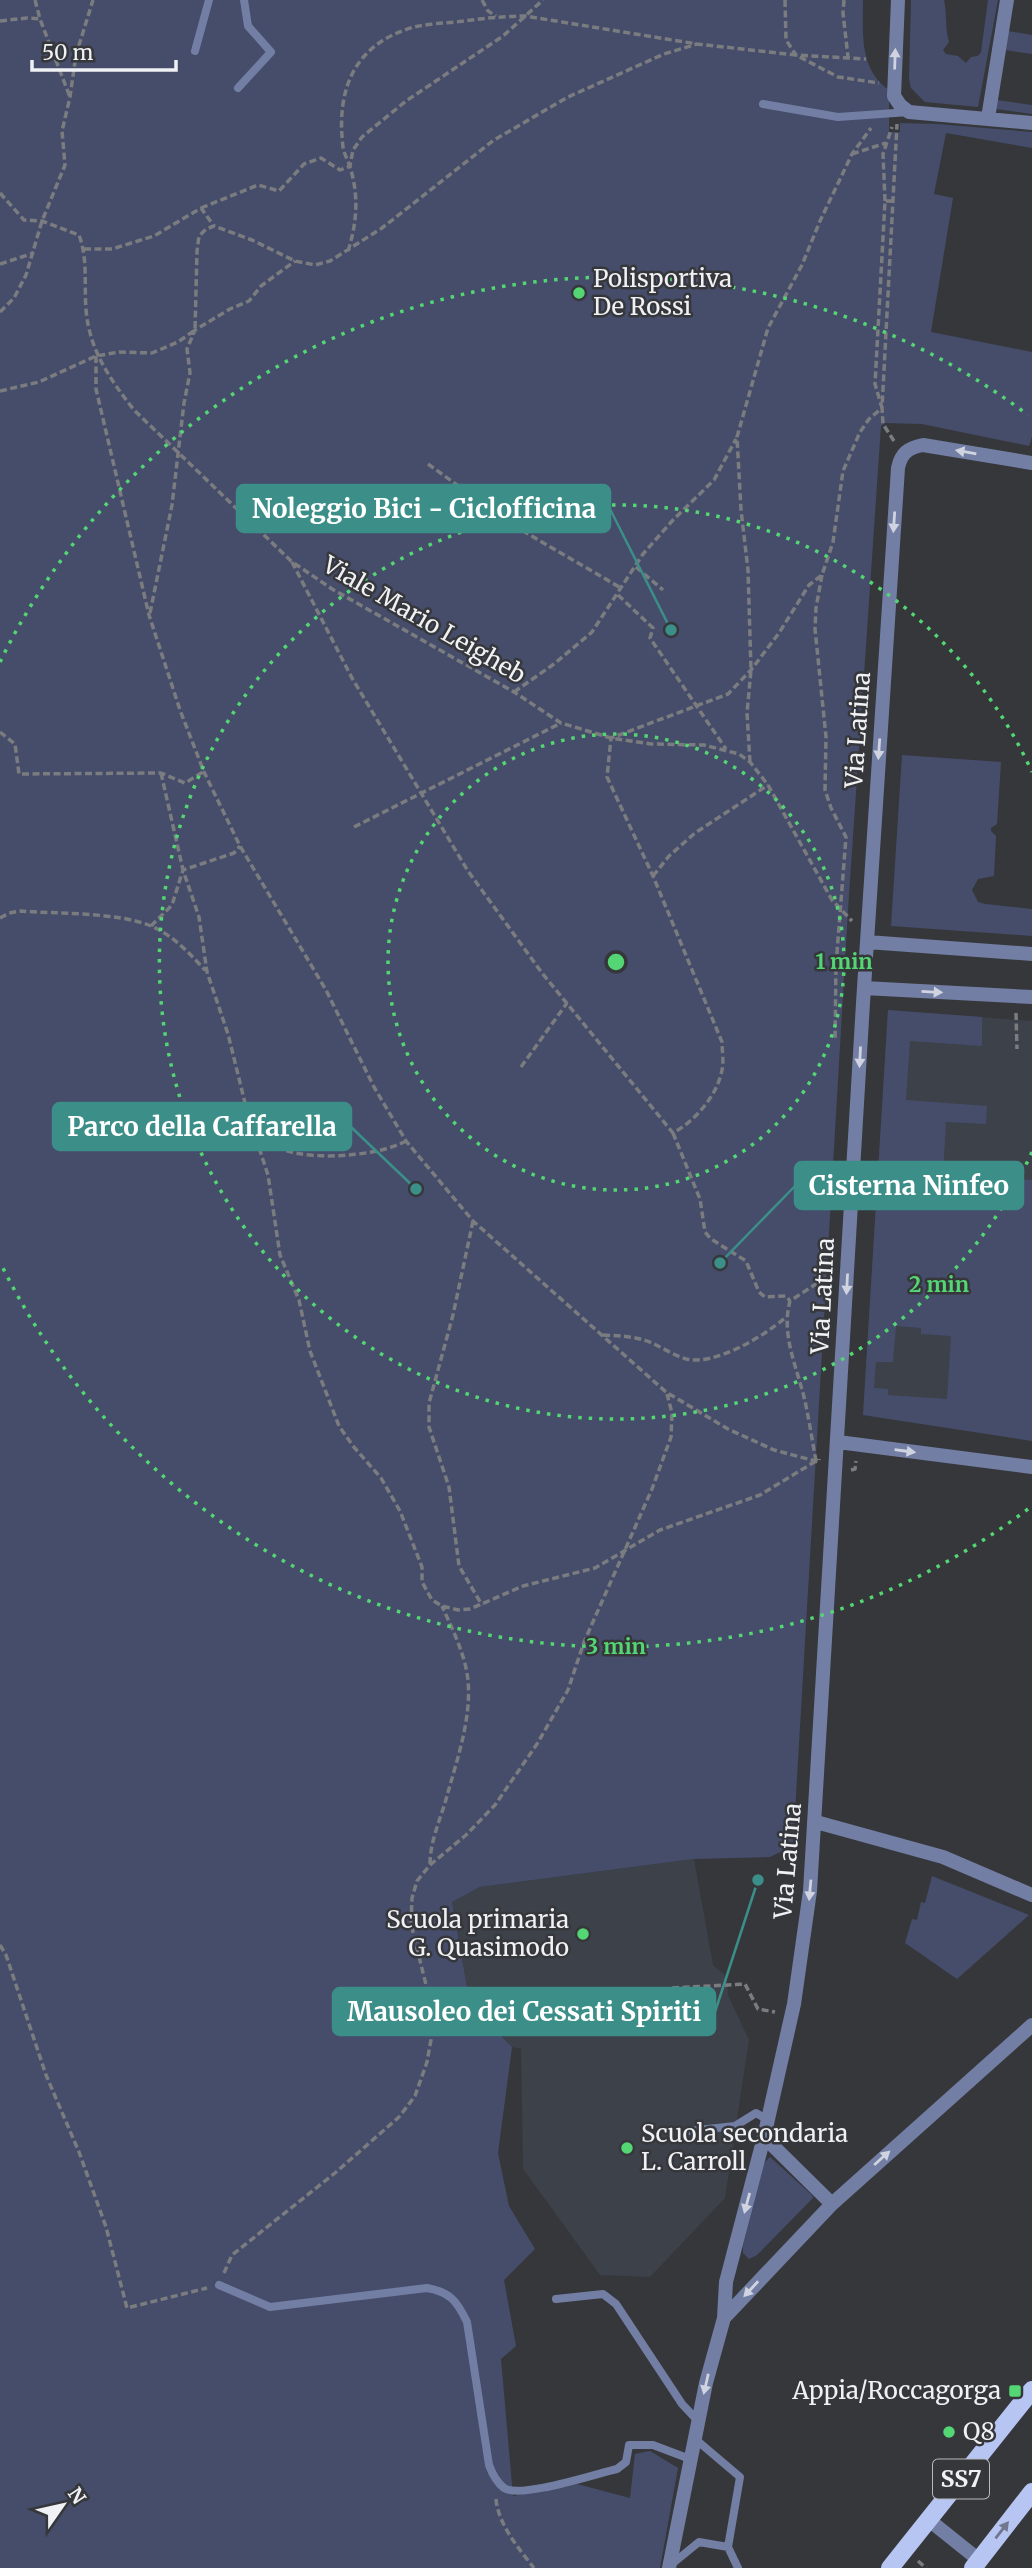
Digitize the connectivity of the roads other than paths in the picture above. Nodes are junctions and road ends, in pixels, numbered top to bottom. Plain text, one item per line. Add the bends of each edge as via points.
1 (209, 0) edge
2 (244, 0) edge
3 (898, 0) edge
4 (1007, 0) edge
5 (195, 51) dead end
6 (238, 88) dead end
7 (763, 104) dead end
8 (909, 113) junction
9 (988, 118) junction
10 (1032, 123) edge
11 (1032, 463) edge
12 (867, 942) junction
13 (1032, 954) edge
14 (864, 988) junction
15 (1032, 997) edge
16 (838, 1441) junction
17 (1032, 1467) edge
18 (816, 1822) junction
19 (1032, 1895) edge
20 (1032, 2025) edge
21 (768, 2120) junction
22 (689, 2131) dead end
23 (764, 2137) junction
24 (832, 2204) junction
25 (219, 2285) road end
26 (555, 2299) dead end
27 (724, 2318) junction
28 (1032, 2390) edge
29 (698, 2421) junction
30 (694, 2438) junction
31 (690, 2459) junction
32 (1032, 2492) edge
33 (929, 2520) junction
34 (728, 2547) junction
35 (976, 2564) edge
36 (669, 2567) edge
37 (738, 2568) edge
38 (890, 2568) edge

1 - 5 lane
2 - 6 lane via 248,26 271,52
8 -> 3 street via 894,96
4 - 9 street
7 - 8 lane via 838,117
8 - 9 street
9 - 10 street
11 -> 12 street, Via Latina via 923,445 902,455
12 - 13 street
12 - 14 street, Via Latina
14 -> 15 street
14 -> 16 street, Via Latina
16 -> 17 street
16 - 18 street, Via Latina
18 - 19 street via 943,1857
18 -> 21 street, Via Latina via 794,2004
24 -> 20 street
21 - 22 lane via 756,2113 734,2126
21 - 23 street, Via Latina
23 - 24 street
23 -> 27 street, Via Latina via 726,2281
24 -> 27 street
25 - 31 lane via 270,2307 427,2288 443,2291 457,2301 467,2322 489,2465 505,2489 524,2492 617,2469 626,2462 629,2445 653,2445
26 - 29 lane via 603,2294 616,2304
27 -> 29 street, Via Latina
28 - 33 main road, SS7
29 - 30 street, Via Latina
30 - 31 street, Via Latina
30 - 34 lane via 740,2477
31 - 36 street, Via Latina
35 -> 32 main road, SS7
33 - 35 street
33 - 38 main road, SS7
34 - 36 lane via 699,2542
34 - 37 lane

